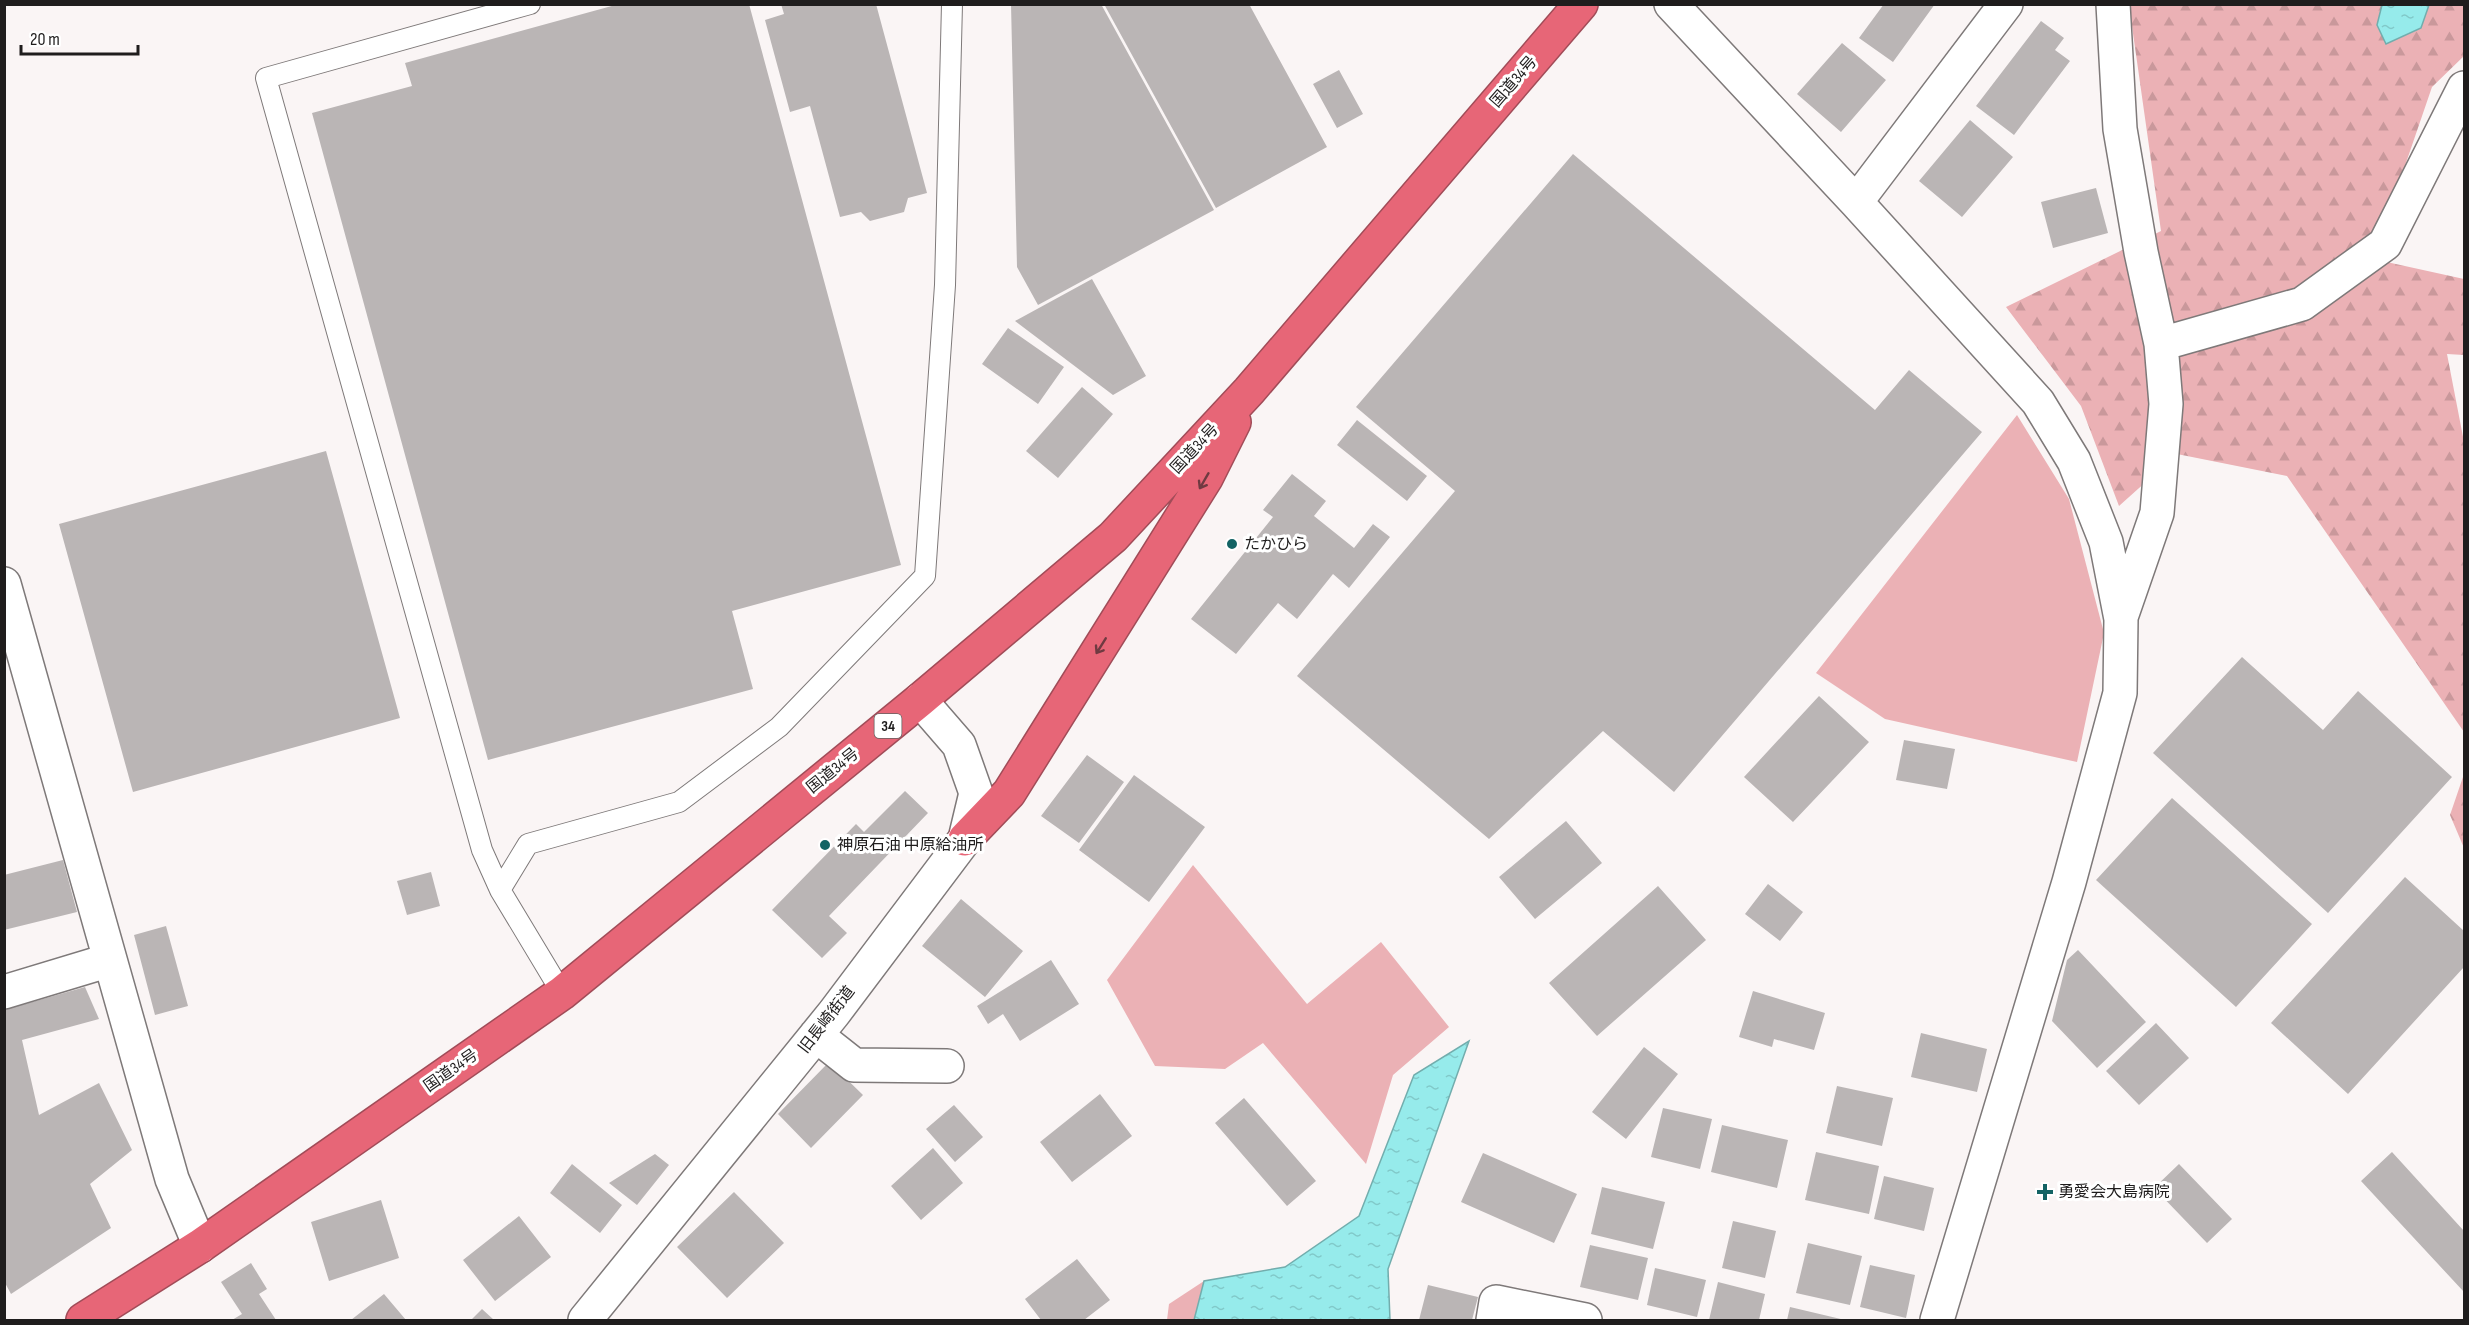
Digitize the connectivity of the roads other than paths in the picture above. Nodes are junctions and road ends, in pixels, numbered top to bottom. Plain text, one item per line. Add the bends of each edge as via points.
1 (530, 4) edge
2 (952, 4) edge
3 (1581, 4) edge
4 (1671, 4) edge
5 (2006, 4) edge
6 (2113, 4) edge
7 (2464, 88) edge
8 (1856, 202) junction
9 (2161, 344) junction
10 (1250, 391) junction
11 (4, 584) edge
12 (2121, 619) junction
13 (920, 700) junction
14 (965, 839) junction
15 (500, 890) junction
16 (110, 960) junction
17 (4, 992) edge
18 (562, 993) junction
19 (816, 1035) junction
20 (947, 1065) dead end
21 (200, 1246) junction
22 (83, 1320) edge
23 (585, 1320) edge
24 (1493, 1320) edge
25 (1584, 1320) edge
26 (1937, 1320) edge

1 - 15 lane via 266,78 482,850
2 - 15 lane via 945,285 925,576 778,727 679,802 528,844
3 - 10 highway, 国道34号 / 34
4 - 8 street
5 - 8 street
6 - 9 street via 2120,129
7 - 9 street via 2385,244 2302,304
8 - 12 street via 2038,402 2074,461 2106,542
9 - 12 street via 2166,404 2157,513
10 - 13 highway, 国道34号 / 34 via 1113,537
10 -> 14 highway via 1206,478 1009,793
11 - 16 street
12 - 26 street via 2120,693 2070,882
13 - 14 street, 旧長崎街道 via 959,745 976,793
13 - 18 highway, 国道34号 / 34
14 - 19 street, 旧長崎街道
15 - 18 lane
16 - 17 street
16 - 21 street via 172,1179
18 - 21 highway, 国道34号 / 34
19 - 20 street via 854,1065
19 - 23 street, 旧長崎街道
21 - 22 highway, 国道34号 / 34
24 - 25 street via 1496,1302

